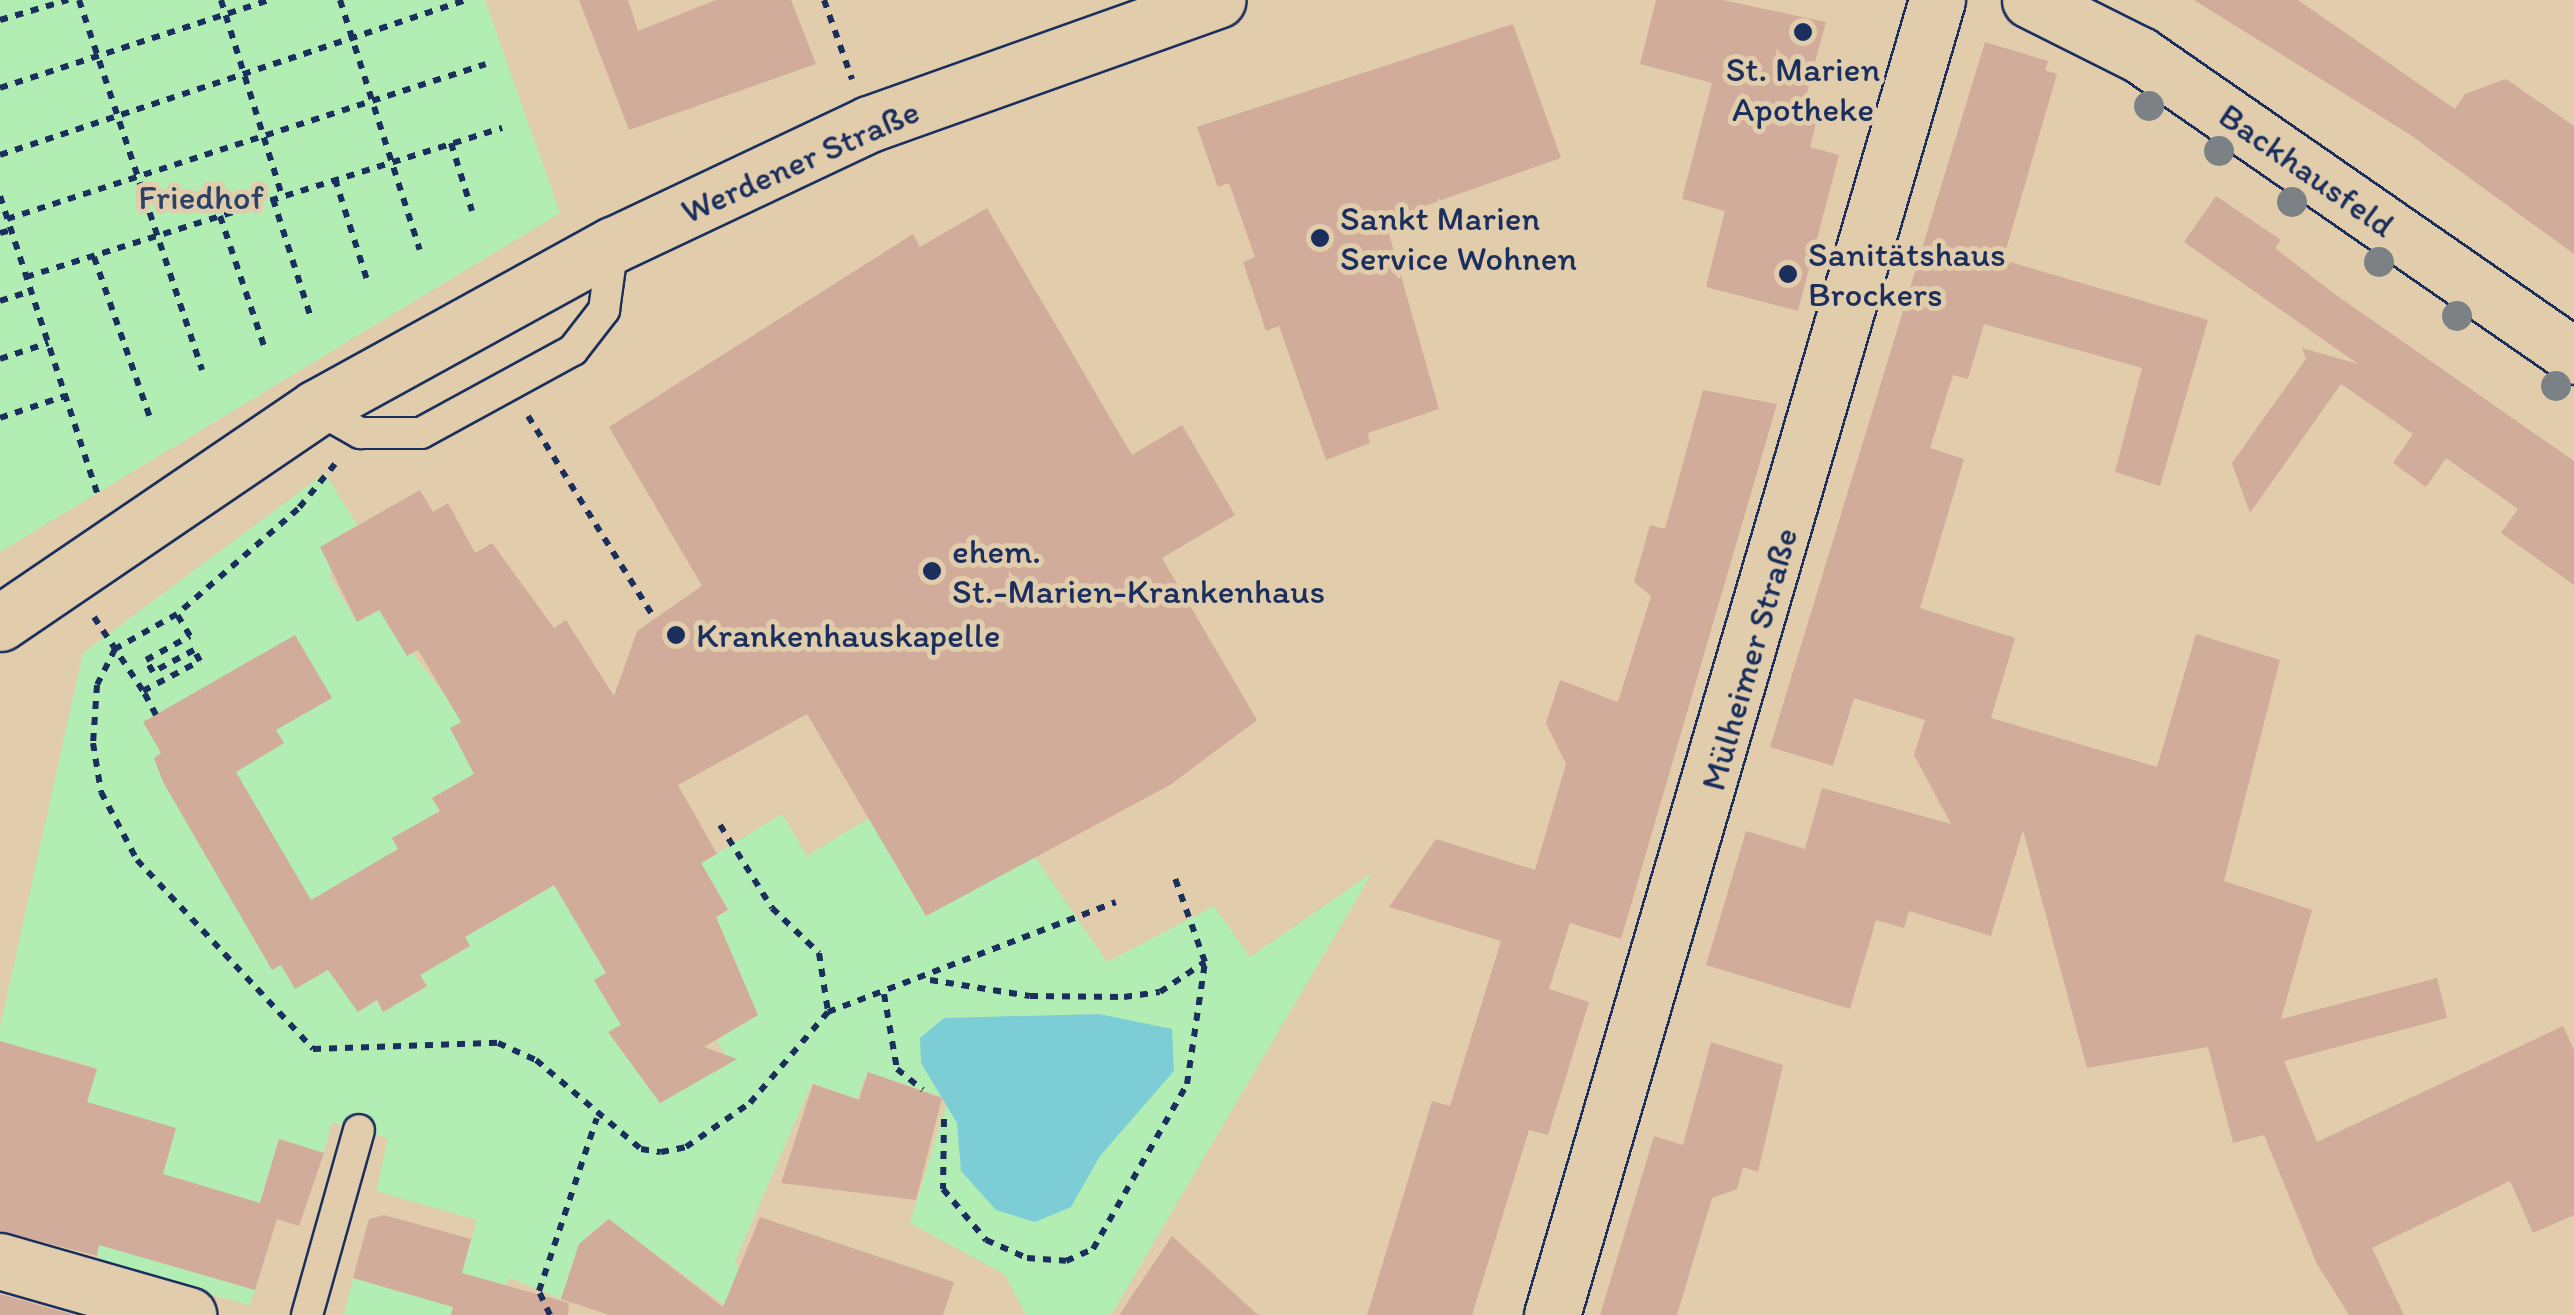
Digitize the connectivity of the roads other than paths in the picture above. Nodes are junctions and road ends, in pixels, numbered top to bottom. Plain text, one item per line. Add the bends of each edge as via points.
1 (1234, 0) edge
2 (1938, 0) edge
3 (2030, 0) edge
4 (1208, 22) edge
5 (614, 246) junction
6 (2574, 356) edge
7 (338, 421) junction
8 (0, 622) edge
9 (359, 1130) dead end
10 (0, 1261) edge
11 (188, 1315) edge
12 (307, 1315) edge
13 (1552, 1315) edge

1 - 4 street, Werdener Straße
2 - 13 street, Mülheimer Straße
3 - 6 street, Backhausfeld via 2140,55
4 - 5 street, Werdener Straße via 1005,95 869,124
5 - 7 street, Werdener Straße
5 - 7 lane via 604,310 573,350 421,433
7 - 8 street, Werdener Straße via 113,542
9 - 12 lane
10 - 11 street

